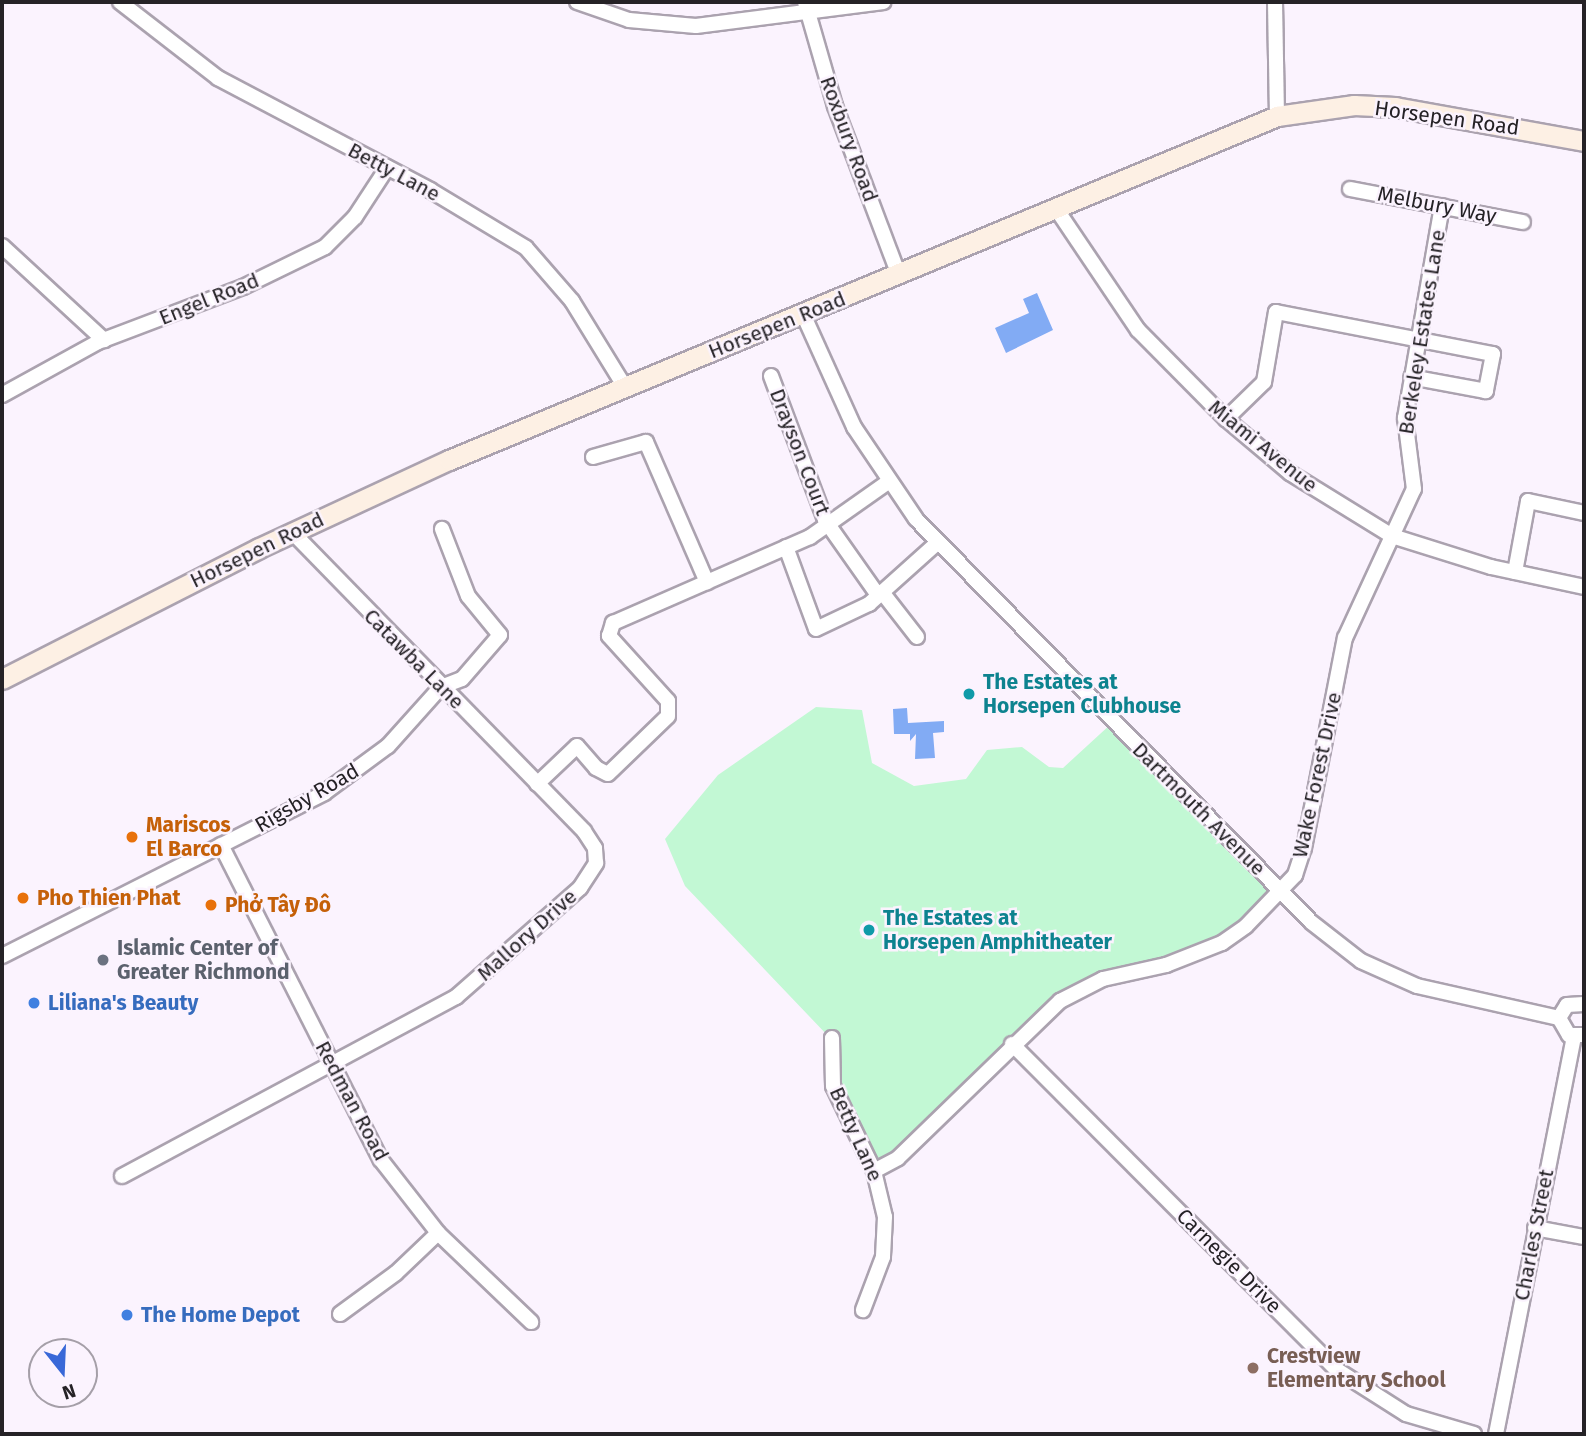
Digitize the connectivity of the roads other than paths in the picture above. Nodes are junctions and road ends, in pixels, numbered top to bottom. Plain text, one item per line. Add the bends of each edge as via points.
1 (120, 2) edge
2 (577, 2) edge
3 (883, 2) edge
4 (1275, 2) edge
5 (807, 7) edge
6 (1277, 116) junction
7 (1584, 141) edge
8 (387, 168) junction
9 (1350, 188) dead end
10 (1442, 206) junction
11 (1058, 210) junction
12 (1523, 222) dead end
13 (2, 246) edge
14 (899, 275) junction
15 (803, 314) junction
16 (104, 340) junction
17 (1417, 341) junction
18 (771, 376) dead end
19 (1411, 377) junction
20 (625, 387) junction
21 (2, 395) edge
22 (1226, 419) junction
23 (593, 457) dead end
24 (888, 482) junction
25 (1584, 513) edge
26 (829, 525) junction
27 (442, 528) dead end
28 (292, 532) junction
29 (1392, 536) junction
30 (937, 543) junction
31 (786, 547) junction
32 (1515, 572) junction
33 (707, 582) junction
34 (1584, 587) edge
35 (880, 593) junction
36 (917, 637) dead end
37 (2, 679) edge
38 (441, 687) junction
39 (537, 784) junction
40 (220, 845) junction
41 (1281, 892) junction
42 (2, 956) edge
43 (1584, 999) edge
44 (1559, 1018) junction
45 (1579, 1036) edge
46 (832, 1038) dead end
47 (1012, 1044) junction
48 (332, 1066) junction
49 (874, 1171) junction
50 (122, 1176) dead end
51 (1535, 1228) junction
52 (438, 1233) junction
53 (1584, 1237) edge
54 (863, 1310) dead end
55 (341, 1314) dead end
56 (531, 1322) dead end
57 (1474, 1434) edge
58 (1496, 1434) edge

1 - 8 street, Betty Lane via 218,78
2 - 5 street via 629,20 664,26 724,24
3 - 5 street
4 - 6 street
5 - 14 street, Roxbury Road via 835,106
6 - 7 street, Horsepen Road via 1341,106 1395,107
6 - 11 street, Horsepen Road
8 - 16 street, Engel Road via 355,217 325,247 243,287
8 - 20 street, Betty Lane via 499,228 526,248 572,301
9 - 10 street, Melbury Way
10 - 12 street, Melbury Way
10 - 17 street, Berkeley Estates Lane
11 - 14 street, Horsepen Road
11 - 22 street, Miami Avenue via 1138,330
13 - 16 street
14 - 15 street, Horsepen Road
15 - 20 street, Horsepen Road
15 - 24 street, Dartmouth Avenue via 854,427
16 - 21 street, Engel Road
17 - 19 street, Berkeley Estates Lane
17 - 19 street via 1493,354 1486,391
17 - 22 street via 1276,312 1264,382
18 - 26 street, Drayson Court
19 - 29 street, Berkeley Estates Lane via 1404,434 1414,489
20 - 28 street, Horsepen Road
22 - 29 street, Miami Avenue via 1290,473
23 - 33 street via 646,442
24 - 26 street
24 - 30 street, Dartmouth Avenue
25 - 32 street via 1528,501
26 - 31 street
26 - 35 street, Drayson Court
27 - 38 street, Rigsby Road via 468,596 500,635 462,679
28 - 37 street, Horsepen Road
28 - 38 street, Catawba Lane
29 - 32 street, Miami Avenue
29 - 41 street, Wake Forest Drive via 1345,638 1304,848
30 - 35 street
30 - 41 street, Dartmouth Avenue
31 - 33 street
31 - 35 street via 816,629 863,608
32 - 34 street, Miami Avenue
33 - 39 street via 620,618 609,636 668,701 668,716 608,774 596,768 577,746
35 - 36 street, Drayson Court
38 - 39 street, Catawba Lane
38 - 40 street, Rigsby Road via 388,746 349,777 285,816
39 - 48 street, Mallory Drive via 595,848 596,863 585,881 456,997
40 - 42 street, Rigsby Road
40 - 48 street, Redman Road
41 - 44 street, Dartmouth Avenue via 1333,941 1393,976
41 - 47 street, Wake Forest Drive via 1222,943 1194,956 1084,987 1040,1017
43 - 44 street via 1567,1005
44 - 45 street via 1564,1032
45 - 51 street, Charles Street
46 - 49 street, Betty Lane via 833,1086
47 - 49 street, Wake Forest Drive via 898,1158
47 - 57 street, Carnegie Drive via 1337,1370 1406,1414
48 - 50 street, Mallory Drive
48 - 52 street, Redman Road via 382,1160
49 - 54 street, Betty Lane via 882,1195 885,1236 878,1276
51 - 53 street
51 - 58 street, Charles Street
52 - 55 street via 396,1273
52 - 56 street, Redman Road

